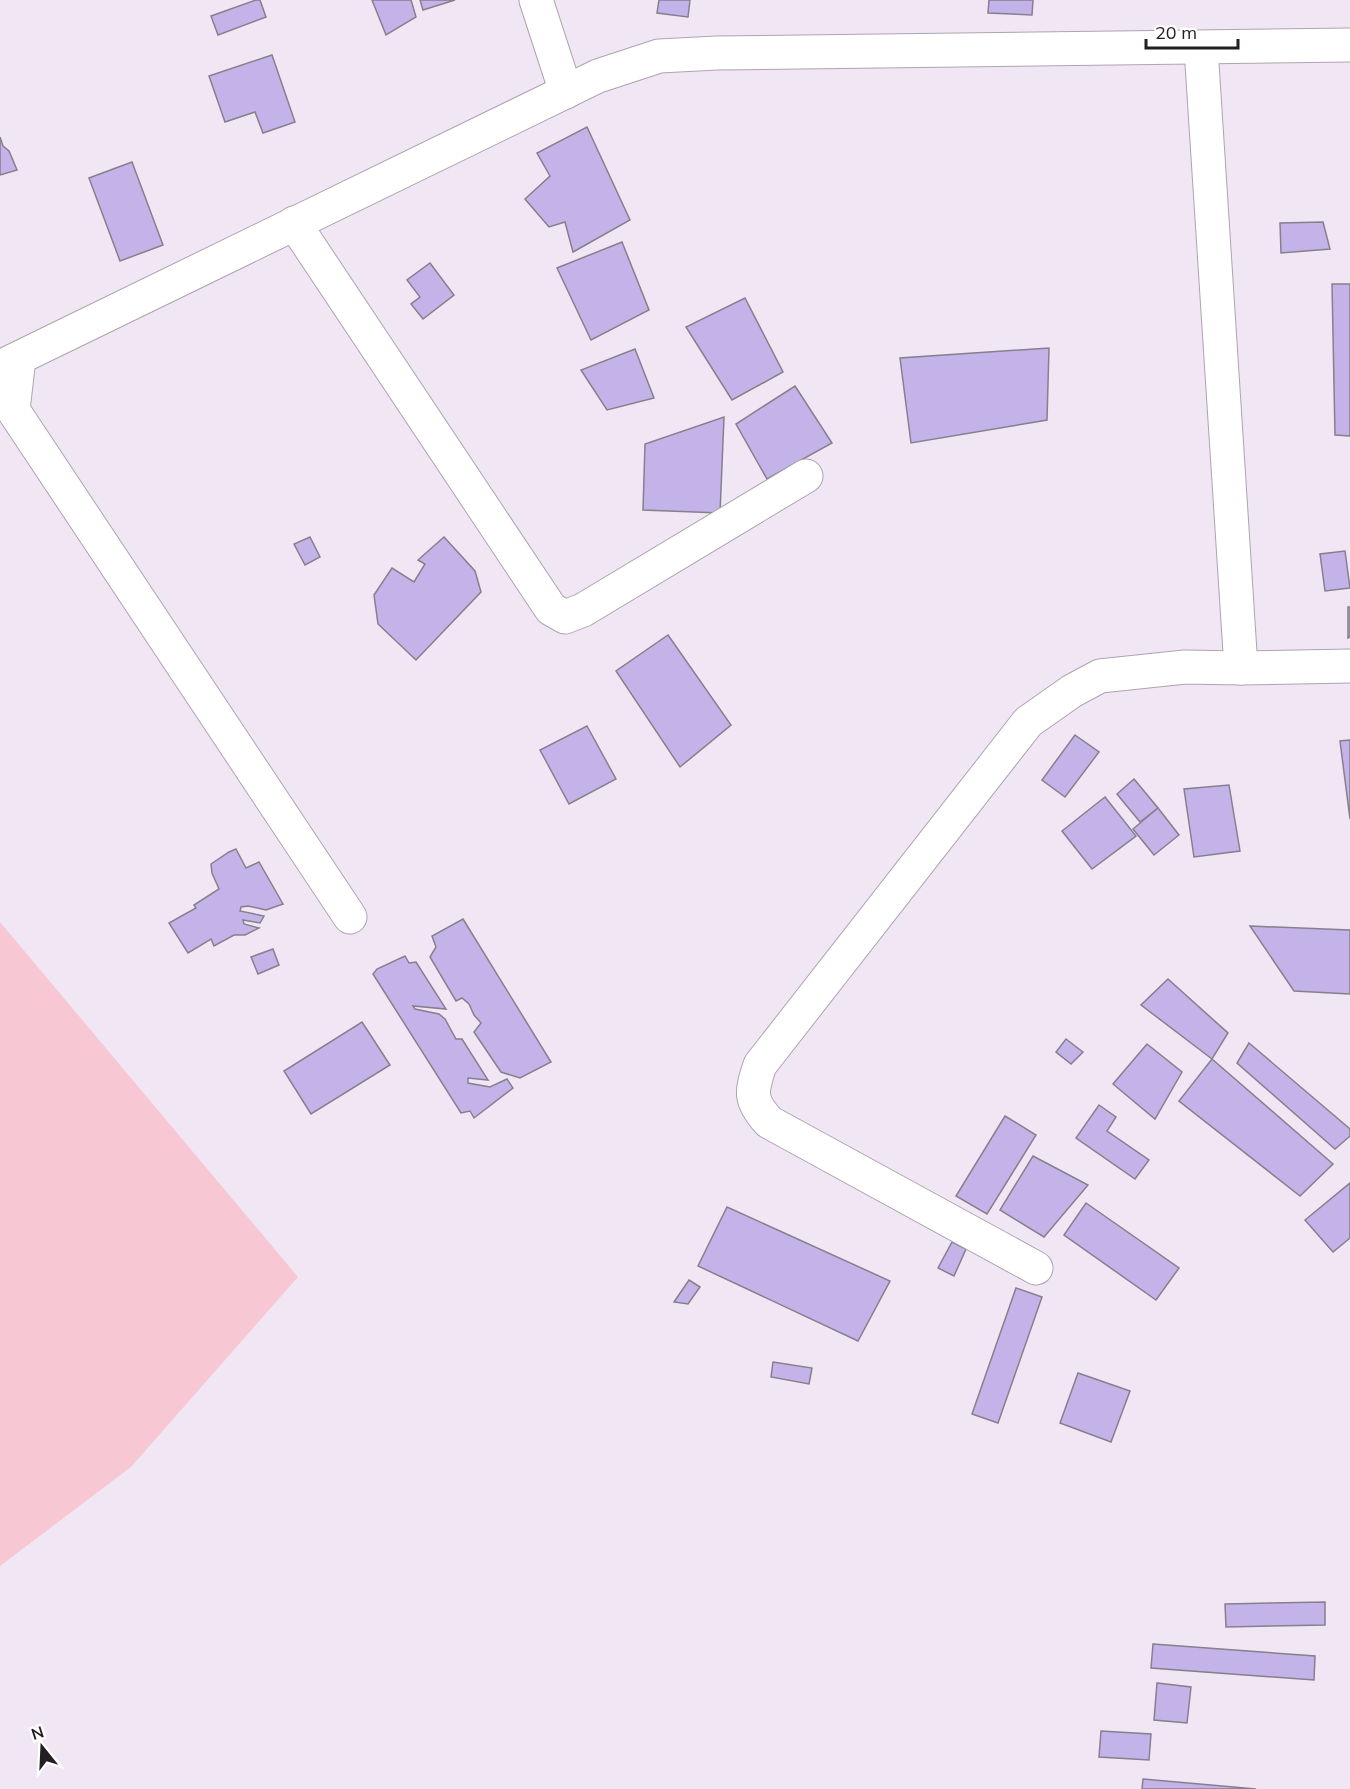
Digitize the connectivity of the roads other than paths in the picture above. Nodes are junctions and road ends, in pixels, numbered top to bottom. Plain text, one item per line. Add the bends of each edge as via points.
1 (536, 0) edge
2 (1350, 45) edge
3 (1201, 48) junction
4 (566, 92) junction
5 (294, 223) junction
6 (10, 363) edge
7 (806, 476) dead end
8 (1350, 666) edge
9 (1241, 668) junction
10 (350, 917) dead end
11 (1036, 1268) dead end

1 - 4 street
2 - 3 street
3 - 4 street via 659,56 598,76
3 - 9 street
4 - 5 street
5 - 6 street
5 - 7 street via 551,609 565,617 583,610
6 - 10 street via 13,410
8 - 9 street
9 - 11 street via 1185,667 1100,676 1028,722 760,1065 752,1087 757,1109 769,1122

